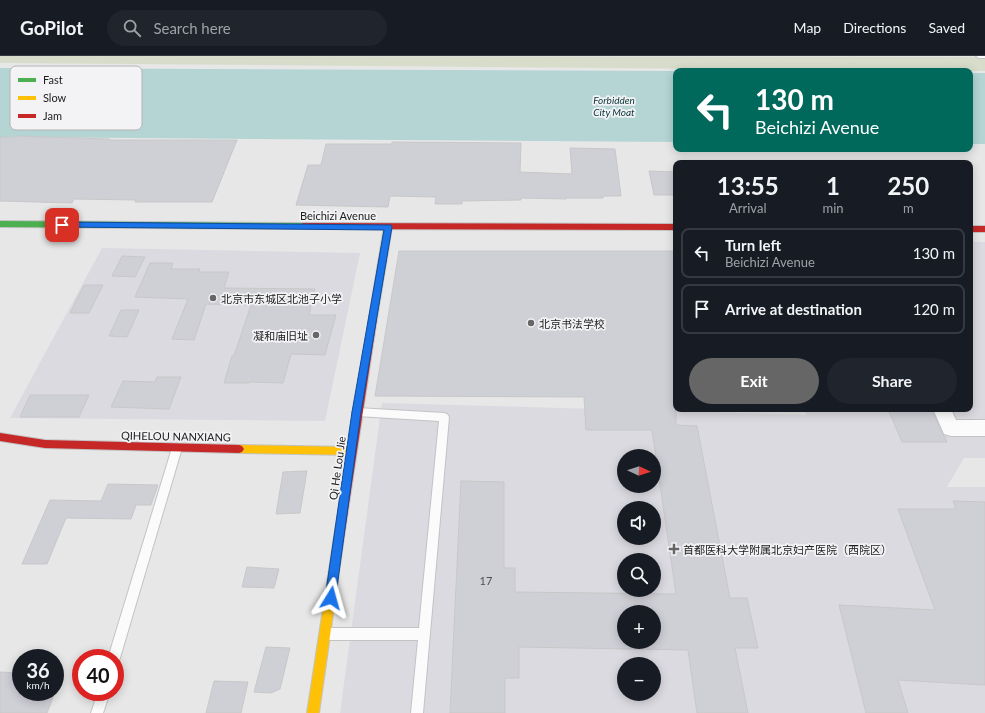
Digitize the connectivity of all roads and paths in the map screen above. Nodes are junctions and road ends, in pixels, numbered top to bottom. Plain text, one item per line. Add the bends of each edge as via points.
1 (979, 56) edge
2 (985, 56) edge
3 (0, 224) edge
4 (388, 227) junction
5 (673, 227) edge
6 (973, 229) edge
7 (985, 229) edge
8 (356, 412) junction
9 (943, 412) edge
10 (985, 428) edge
11 (0, 436) edge
12 (177, 448) junction
13 (352, 451) junction
14 (325, 634) junction
15 (424, 634) junction
16 (117, 649) edge
17 (101, 701) edge
18 (97, 713) edge
19 (313, 713) edge
20 (417, 713) edge

1 - 2 lane
3 - 4 street, Beichizi Avenue
4 - 5 street, Beichizi Avenue
4 - 8 street, Qi He Lou Jie
6 - 7 street
8 - 13 street, Qi He Lou Jie
8 - 15 lane via 444,417
9 - 10 street via 951,428
11 - 12 street, QIHELOU NANXIANG via 44,444
12 - 13 street, QIHELOU NANXIANG
12 - 16 lane
13 - 14 street, Qi He Lou Jie
14 - 15 lane
14 - 19 street, Qi He Lou Jie
15 - 20 lane
17 - 18 lane

